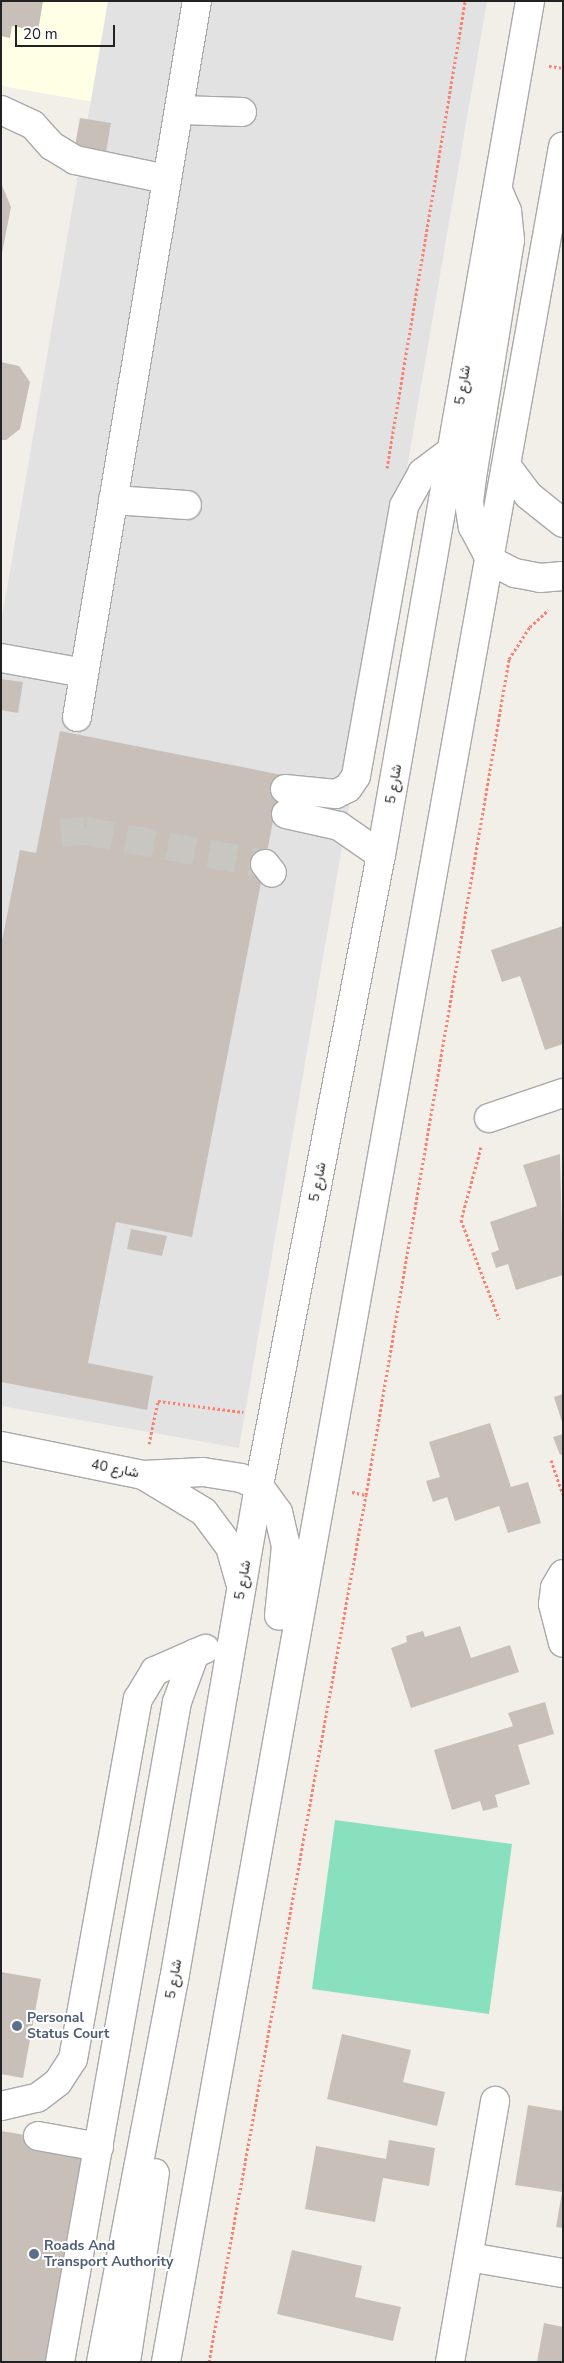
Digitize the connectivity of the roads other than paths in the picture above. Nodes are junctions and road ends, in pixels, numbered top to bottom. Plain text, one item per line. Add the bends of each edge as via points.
1 (197, 1) edge
2 (530, 1) edge
3 (1, 110) edge
4 (179, 110) junction
5 (242, 112) dead end
6 (563, 146) edge
7 (166, 179) junction
8 (496, 184) junction
9 (452, 450) junction
10 (508, 468) junction
11 (113, 500) junction
12 (188, 505) dead end
13 (563, 523) edge
14 (491, 561) junction
15 (563, 576) edge
16 (1, 658) edge
17 (84, 673) junction
18 (77, 717) dead end
19 (381, 855) junction
20 (563, 1093) edge
21 (489, 1118) road end
22 (1, 1446) edge
23 (143, 1475) junction
24 (259, 1486) junction
25 (563, 1574) edge
26 (242, 1588) junction
27 (233, 1639) junction
28 (563, 1643) edge
29 (195, 1652) junction
30 (242, 1933) junction
31 (174, 1980) junction
32 (495, 2101) dead end
33 (1, 2106) edge
34 (38, 2136) dead end
35 (99, 2147) junction
36 (468, 2257) junction
37 (563, 2274) edge
38 (169, 2358) edge
39 (60, 2362) edge
40 (101, 2362) edge
41 (126, 2362) edge
42 (450, 2362) edge

1 - 4 street
2 - 8 street, شارع 5
3 - 7 street via 33,125 52,146 68,157
4 - 5 street
4 - 7 street
6 - 10 street
7 - 11 street
8 - 9 street, شارع 5
8 - 14 street via 506,211 510,240 470,503 474,528
9 - 19 street, شارع 5
9 - 19 street via 422,473 404,506 356,776 348,788 336,794 285,801 339,826
10 - 13 street via 528,495
10 - 14 street
11 - 12 street
11 - 17 street
14 - 15 street via 514,573 540,578
14 - 30 street
16 - 17 street
17 - 18 street
19 - 24 street, شارع 5
20 - 21 street
22 - 23 street, شارع 40
23 - 24 street, شارع 40 via 203,1472 241,1478
23 - 26 street via 204,1512 230,1547
24 - 26 street, شارع 5
24 - 30 street via 278,1512 286,1546 286,1578 235,1869
25 - 28 street via 555,1588 553,1604
26 - 27 street, شارع 5
27 - 29 street
27 - 31 street, شارع 5
29 - 33 street via 155,1671 138,1699 80,2032 72,2059 58,2082 37,2098
29 - 35 street via 177,1702
30 - 38 street
31 - 40 street, شارع 5
31 - 41 street via 170,2074
32 - 36 street
34 - 35 street
35 - 39 street
36 - 37 street
36 - 42 street

